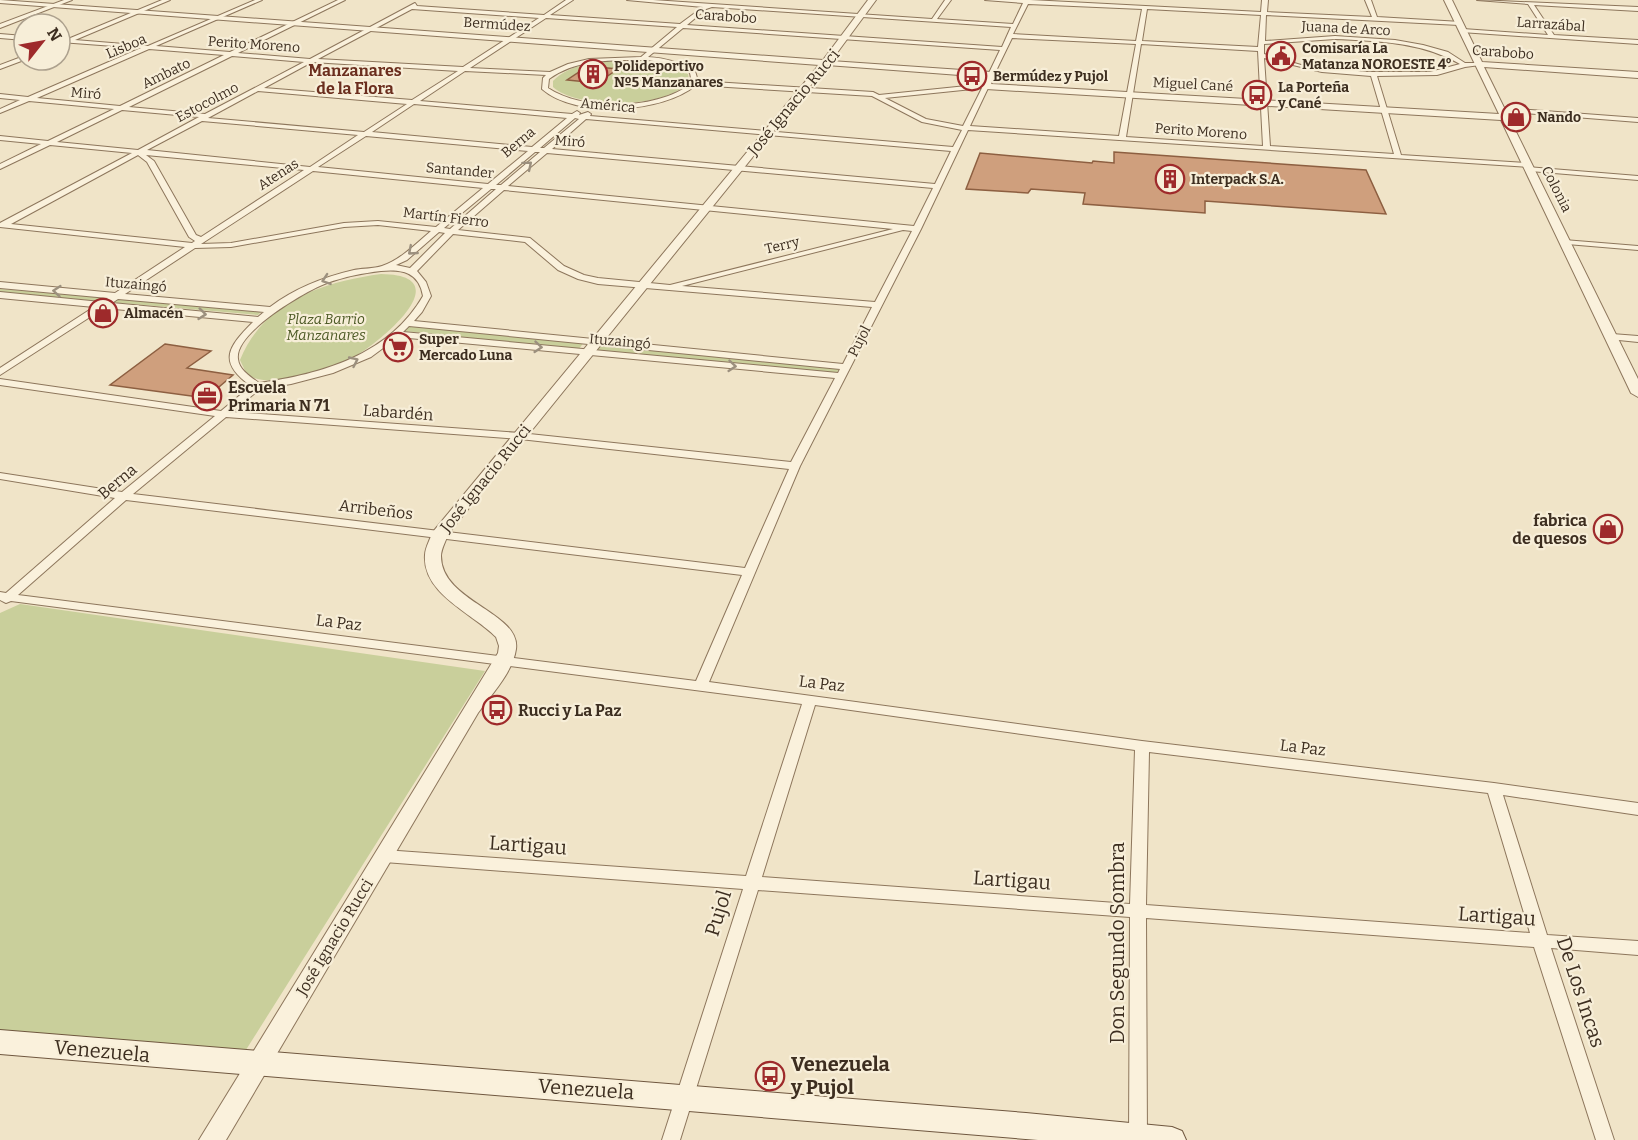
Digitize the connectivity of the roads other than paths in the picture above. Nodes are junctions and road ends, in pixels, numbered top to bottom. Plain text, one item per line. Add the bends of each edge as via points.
1 (69, 0) edge
2 (167, 0) edge
3 (260, 0) edge
4 (342, 0) edge
5 (424, 0) edge
6 (570, 0) edge
7 (630, 0) edge
8 (754, 0) edge
9 (872, 0) edge
10 (948, 0) edge
11 (988, 0) edge
12 (1188, 0) edge
13 (1265, 0) edge
14 (1368, 0) edge
15 (1448, 0) edge
16 (1480, 0) edge
17 (0, 1) edge
18 (671, 1) edge
19 (1027, 1) edge
20 (1106, 3) edge
21 (1530, 3) junction
22 (56, 5) junction
23 (711, 6) junction
24 (410, 7) junction
25 (746, 8) junction
26 (1145, 8) junction
27 (1638, 9) edge
28 (1187, 10) junction
29 (141, 11) junction
30 (1265, 14) junction
31 (862, 16) junction
32 (222, 17) junction
33 (544, 17) junction
34 (1375, 19) junction
35 (934, 20) junction
36 (296, 23) junction
37 (0, 26) edge
38 (681, 26) junction
39 (1015, 26) junction
40 (691, 27) junction
41 (1461, 27) junction
42 (370, 28) junction
43 (1011, 36) junction
44 (1552, 36) junction
45 (72, 38) edge
46 (846, 38) junction
47 (510, 39) junction
48 (1638, 42) edge
49 (72, 43) edge
50 (1140, 43) junction
51 (152, 48) junction
52 (654, 49) junction
53 (1005, 49) junction
54 (1261, 49) junction
55 (663, 50) junction
56 (231, 54) junction
57 (639, 59) junction
58 (311, 60) junction
59 (659, 61) junction
60 (825, 62) junction
61 (1462, 63) junction
62 (1478, 64) junction
63 (462, 70) junction
64 (1373, 73) junction
65 (991, 75) junction
66 (1638, 75) edge
67 (549, 76) junction
68 (694, 85) junction
69 (986, 86) junction
70 (258, 88) junction
71 (801, 92) junction
72 (1129, 94) junction
73 (0, 96) edge
74 (881, 97) junction
75 (28, 99) junction
76 (414, 101) junction
77 (1265, 102) junction
78 (587, 104) junction
79 (598, 105) junction
80 (121, 108) junction
81 (1383, 109) junction
82 (0, 111) edge
83 (1503, 113) junction
84 (574, 115) junction
85 (586, 116) junction
86 (203, 117) junction
87 (1638, 120) edge
88 (964, 128) junction
89 (767, 133) junction
90 (366, 134) junction
91 (0, 138) edge
92 (1122, 138) junction
93 (49, 143) junction
94 (1268, 147) junction
95 (534, 149) junction
96 (955, 149) junction
97 (546, 150) junction
98 (138, 152) junction
99 (163, 155) junction
100 (1398, 156) junction
101 (149, 161) junction
102 (0, 167) edge
103 (1528, 167) junction
104 (738, 168) junction
105 (309, 170) junction
106 (1638, 178) edge
107 (488, 186) junction
108 (937, 186) junction
109 (502, 188) junction
110 (705, 209) junction
111 (1, 226) edge
112 (903, 228) junction
113 (437, 229) junction
114 (916, 229) junction
115 (452, 231) junction
116 (200, 240) junction
117 (1567, 242) junction
118 (192, 246) junction
119 (1638, 248) edge
120 (383, 268) junction
121 (412, 271) junction
122 (0, 285) edge
123 (641, 285) junction
124 (668, 287) junction
125 (0, 295) edge
126 (115, 296) junction
127 (102, 304) junction
128 (877, 306) junction
129 (270, 310) junction
130 (260, 320) junction
131 (408, 323) junction
132 (396, 334) junction
133 (1612, 337) junction
134 (1638, 339) edge
135 (596, 342) junction
136 (587, 352) junction
137 (0, 372) edge
138 (843, 372) junction
139 (0, 382) edge
140 (257, 386) junction
141 (1638, 393) edge
142 (224, 414) junction
143 (520, 436) junction
144 (795, 466) junction
145 (0, 476) edge
146 (124, 496) junction
147 (440, 533) junction
148 (748, 572) junction
149 (3, 599) edge
150 (502, 662) junction
151 (700, 687) junction
152 (810, 700) junction
153 (1143, 746) junction
154 (1494, 788) junction
155 (1638, 809) edge
156 (384, 856) junction
157 (752, 882) junction
158 (1138, 910) junction
159 (1540, 940) junction
160 (1638, 948) edge
161 (0, 1042) edge
162 (257, 1065) junction
163 (685, 1096) junction
164 (1138, 1138) edge
165 (212, 1140) edge
166 (671, 1140) edge
167 (1172, 1140) edge
168 (1605, 1140) edge

1 - 22 street
2 - 29 street
3 - 32 street, Lisboa
4 - 36 street, Ambato
5 - 24 street, Estocolmo
6 - 33 street, Atenas
7 - 18 street
8 - 25 street
9 - 31 street, José Ignacio Rucci
10 - 35 street
11 - 19 street, Larrazábal
12 - 28 street
13 - 30 street
14 - 34 street
15 - 41 street, Colonia
16 - 21 street
17 - 22 street, Bermúdez
18 - 23 street
19 - 20 street, Larrazábal
19 - 39 street, Pujol
20 - 26 street, Larrazábal
21 - 27 street
21 - 44 street
22 - 29 street, Bermúdez
22 - 37 street
23 - 25 street
23 - 38 street
23 - 40 street via 714,9
24 - 33 street, Carabobo
24 - 42 street, Estocolmo
25 - 31 street
26 - 28 street, Larrazábal
26 - 50 street
28 - 30 street, Larrazábal
29 - 32 street, Bermúdez
29 - 45 street
30 - 34 street, Larrazábal
30 - 54 street
31 - 35 street
31 - 46 street, José Ignacio Rucci
32 - 36 street, Bermúdez
32 - 51 street, Lisboa
33 - 38 street, Carabobo
33 - 47 street, Atenas
34 - 41 street, Larrazábal
35 - 39 street
36 - 42 street, Bermúdez
36 - 56 street, Ambato
38 - 40 street, Carabobo
38 - 52 street
39 - 43 street, Pujol
40 - 46 street, Carabobo
40 - 55 street
41 - 44 street, Larrazábal
41 - 62 street, Colonia
42 - 47 street, Bermúdez
42 - 58 street, Estocolmo
43 - 50 street, Carabobo
43 - 53 street, Pujol
44 - 48 street, Larrazábal
46 - 53 street, Carabobo
46 - 60 street, José Ignacio Rucci
47 - 52 street, Bermúdez
47 - 63 street, Atenas
49 - 51 street, Perito Moreno
50 - 54 street, Carabobo
50 - 72 street
51 - 56 street, Perito Moreno
51 - 75 street, Lisboa
52 - 55 street, Bermúdez
52 - 57 street
53 - 65 street, Pujol
54 - 61 street, Juana de Arco via 1297,37 1406,43 1440,50
54 - 64 street, Carabobo via 1284,63
54 - 77 street
55 - 59 street
55 - 60 street, Bermúdez
56 - 58 street, Perito Moreno
56 - 80 street, Ambato
57 - 59 street
57 - 67 street via 594,61
58 - 63 street, Perito Moreno
58 - 70 street, Estocolmo
59 - 68 street via 688,69 695,76
60 - 65 street, Bermúdez
60 - 71 street, José Ignacio Rucci
61 - 62 street, Carabobo
61 - 64 street, Carabobo via 1440,73
62 - 66 street, Carabobo
62 - 83 street, Colonia
63 - 67 street, Perito Moreno
63 - 76 street, Atenas
64 - 81 street
65 - 69 street, Pujol
67 - 78 street via 544,86 553,96
68 - 71 street, Perito Moreno
68 - 79 street via 656,101
69 - 72 street, Miguel Cané
69 - 74 street, Miguel Cané
69 - 88 street, Pujol
70 - 76 street, América
70 - 86 street, Estocolmo
71 - 74 street, Perito Moreno
71 - 89 street, José Ignacio Rucci
72 - 77 street, Miguel Cané
72 - 92 street
73 - 75 street, Miró
74 - 88 street, Perito Moreno via 924,121
75 - 80 street, Miró
75 - 82 street, Lisboa
76 - 84 street, América
76 - 90 street, Atenas
77 - 81 street, Miguel Cané
77 - 94 street
78 - 79 street
78 - 84 street, Berna
79 - 85 street, Berna
80 - 86 street, Miró
80 - 93 street, Ambato
81 - 83 street, Miguel Cané
81 - 100 street
83 - 87 street, Miguel Cané
83 - 103 street, Colonia
84 - 85 street, América
84 - 95 street, Berna
85 - 89 street, América
85 - 97 street, Berna
86 - 90 street, Miró
86 - 98 street, Estocolmo
88 - 92 street, Perito Moreno
88 - 96 street, Pujol
89 - 96 street, América
89 - 104 street, José Ignacio Rucci
90 - 95 street, Miró
90 - 105 street, Atenas
91 - 93 street, Santander
92 - 94 street, Perito Moreno
93 - 98 street, Santander
93 - 102 street, Ambato
94 - 100 street, Perito Moreno
95 - 97 street, Miró
95 - 107 street, Berna
96 - 108 street, Pujol
97 - 104 street, Miró
109 -> 97 street, Berna
98 - 99 street, Santander
98 - 101 street
98 - 111 street, Estocolmo
99 - 101 street
99 - 105 street, Santander
100 - 103 street, Perito Moreno
101 - 116 street via 193,237
103 - 106 street, Perito Moreno
103 - 117 street, Colonia
104 - 108 street, Miró
104 - 110 street, José Ignacio Rucci
105 - 107 street, Santander
105 - 116 street, Atenas
107 - 109 street, Santander
107 - 113 street, Berna
108 - 114 street, Pujol
109 - 110 street, Santander
109 - 115 street, Berna
110 - 112 street, Santander
110 - 123 street, José Ignacio Rucci
111 - 118 street, Martín Fierro
112 - 114 street, Santander
112 - 124 street, Terry
113 - 115 street, Martín Fierro
113 - 118 street, Martín Fierro via 355,223 231,245
113 -> 120 street, Berna via 404,258
114 - 128 street, Pujol
115 - 121 street, Berna
115 - 123 street, Martín Fierro via 527,240 570,273
116 - 118 street, Atenas
117 - 119 street
117 - 133 street, Colonia
118 - 126 street, Atenas
120 - 121 street, Berna
120 -> 129 street, Berna via 320,282
121 - 131 street via 424,285 427,296
126 -> 122 street, Ituzaingó
123 - 124 street, Martín Fierro
123 - 135 street, José Ignacio Rucci
124 - 128 street, Martín Fierro
125 - 127 street, Ituzaingó
126 - 127 street, Atenas
126 - 129 street, Ituzaingó
127 -> 130 street, Ituzaingó
127 - 137 street, Atenas
128 - 138 street, Pujol
129 - 130 street, Berna
130 - 140 street, Berna via 239,342 232,358 236,367
131 - 132 street
131 - 135 street, Ituzaingó
132 -> 136 street, Ituzaingó
140 -> 132 street via 330,371 368,355
133 - 134 street
133 - 141 street, Colonia
135 - 136 street, José Ignacio Rucci
135 - 138 street, Ituzaingó
136 -> 138 street, Ituzaingó
136 - 143 street, José Ignacio Rucci
138 - 144 street, Pujol
139 - 142 street, Labardén
140 - 142 street, Berna
142 - 143 street, Labardén
142 - 146 street, Berna
143 - 144 street, Labardén
143 - 147 street, José Ignacio Rucci
144 - 148 street, Pujol
145 - 146 street, Arribeños
146 - 147 street, Arribeños
146 - 149 street, Berna
147 - 148 street, Arribeños
147 - 150 street, José Ignacio Rucci via 433,552 438,575 456,599 506,635 508,645
148 - 151 street, Pujol
149 - 150 street, La Paz
150 - 151 street, La Paz
150 - 156 street, José Ignacio Rucci
151 - 152 street, La Paz
152 - 153 street, La Paz
152 - 157 street, Pujol
153 - 154 street, La Paz
153 - 158 street, Don Segundo Sombra
154 - 155 street, La Paz
154 - 159 street, De Los Incas
156 - 157 street, Lartigau
156 - 162 street, José Ignacio Rucci
157 - 158 street, Lartigau
157 - 163 street, Pujol
158 - 159 street, Lartigau
158 - 164 street, Don Segundo Sombra
159 - 160 street, Lartigau
159 - 168 street, De Los Incas
161 - 162 main road, Venezuela
162 - 163 main road, Venezuela
162 - 165 street, José Ignacio Rucci
163 - 164 main road, Venezuela
163 - 166 street, Pujol
164 - 167 main road, Venezuela

